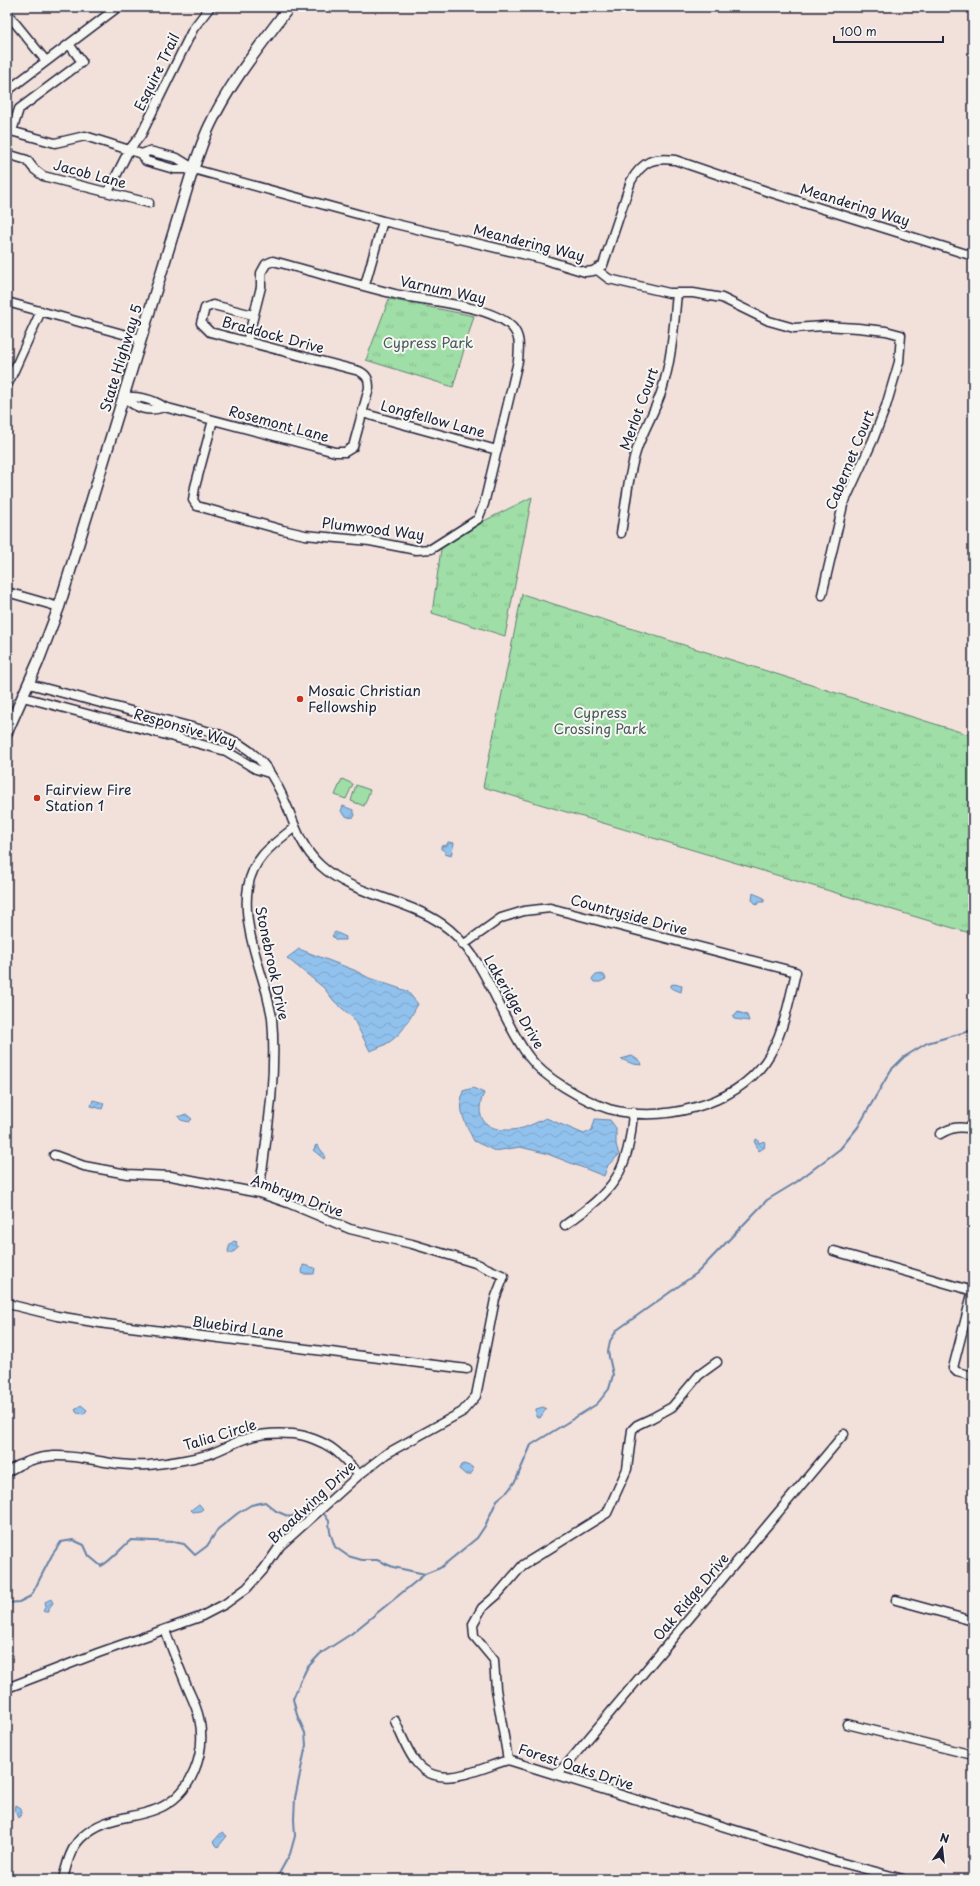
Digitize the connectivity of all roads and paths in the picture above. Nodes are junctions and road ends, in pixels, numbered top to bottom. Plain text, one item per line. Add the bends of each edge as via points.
1 (118, 7) edge
2 (210, 7) edge
3 (289, 7) edge
4 (7, 13) edge
5 (10, 23) edge
6 (68, 44) junction
7 (46, 61) junction
8 (7, 91) edge
9 (9, 130) edge
10 (129, 150) junction
11 (7, 154) edge
12 (193, 169) junction
13 (108, 192) junction
14 (149, 203) dead end
15 (383, 221) junction
16 (973, 256) edge
17 (596, 269) junction
18 (365, 285) junction
19 (677, 293) junction
20 (7, 302) edge
21 (41, 311) junction
22 (253, 315) junction
23 (141, 339) junction
24 (247, 342) junction
25 (7, 386) edge
26 (124, 397) junction
27 (362, 413) junction
28 (213, 420) junction
29 (497, 450) junction
30 (621, 533) dead end
31 (7, 592) edge
32 (822, 595) dead end
33 (59, 607) junction
34 (29, 684) junction
35 (23, 697) junction
36 (7, 732) edge
37 (269, 773) junction
38 (295, 827) junction
39 (463, 945) junction
40 (796, 972) joint
41 (633, 1112) junction
42 (973, 1129) edge
43 (940, 1134) dead end
44 (54, 1155) dead end
45 (259, 1193) junction
46 (565, 1224) dead end
47 (834, 1251) dead end
48 (504, 1276) joint
49 (973, 1290) edge
50 (7, 1302) edge
51 (716, 1362) dead end
52 (467, 1369) dead end
53 (973, 1376) edge
54 (844, 1434) dead end
55 (7, 1472) edge
56 (359, 1475) junction
57 (896, 1600) dead end
58 (973, 1621) edge
59 (165, 1630) junction
60 (7, 1688) edge
61 (394, 1721) dead end
62 (847, 1724) dead end
63 (973, 1755) edge
64 (508, 1760) junction
65 (555, 1775) junction
66 (63, 1879) edge
67 (903, 1879) edge

1 - 6 street
2 - 10 street, Esquire Trail via 193,29 141,135
3 - 12 main road, State Highway 5 via 249,60 229,92 210,125
4 - 5 street
5 - 7 street
6 - 7 street
6 - 9 street via 82,62 19,109
7 - 8 street
9 - 10 street, Meandering Way via 55,143 85,136
10 - 12 street, Meandering Way via 142,154 149,151 177,158
10 - 13 street, Esquire Trail
11 - 13 street, Jacob Lane via 28,160 34,170 43,176
12 - 15 street, Meandering Way
12 - 23 main road, State Highway 5
13 - 14 street, Jacob Lane
15 - 17 street, Meandering Way via 539,258 585,272
15 - 18 street
16 - 17 street, Meandering Way via 675,160 660,158 643,165 631,181 605,260 603,265
17 - 19 street via 609,279
18 - 22 street, Varnum Way via 273,261 266,264 261,273 261,287
18 - 29 street, Varnum Way via 399,295 492,314 512,327 520,342 519,354
19 - 30 street, Merlot Court via 668,365 662,390 638,447 630,476
19 - 32 street, Cabernet Court via 722,298 769,321 794,328 858,328 901,335 899,362 886,406 843,505
20 - 21 street
21 - 23 street
21 - 25 street
22 - 24 street
22 - 24 street, Braddock Drive via 213,305 206,308 201,323 210,332
23 - 26 main road, State Highway 5
24 - 27 street, Braddock Drive via 365,374 369,388
26 - 28 street, Rosemont Lane via 134,396
26 - 33 main road, State Highway 5
27 - 28 street, Rosemont Lane via 353,447 345,452 335,452
27 - 29 street, Longfellow Lane
28 - 29 street, Plumwood Way via 195,487 193,500 197,506 305,535 370,541 416,550 431,549 478,519
31 - 33 street
33 - 34 main road, State Highway 5
34 - 35 main road, State Highway 5
34 - 37 street, Responsive Way via 218,734 235,741 261,760
35 - 36 main road, State Highway 5
35 - 37 street, Responsive Way via 226,751 256,769
37 - 38 street, Lakeridge Drive
38 - 39 street, Lakeridge Drive via 306,849 319,865 336,878 422,911 450,930
38 - 45 street, Stonebrook Drive via 266,850 253,869 246,904 272,1016 271,1103
39 - 40 street, Countryside Drive via 501,918 524,911 550,908
39 - 41 street, Lakeridge Drive via 479,964 506,1020 529,1058 551,1078 576,1094 608,1108
40 - 41 street, Lakeridge Drive via 775,1045 764,1064 735,1090 709,1103 671,1113
41 - 46 street via 631,1138 625,1163 617,1180 581,1214
42 - 43 street via 951,1128
44 - 45 street, Ambrym Drive via 84,1166 127,1174 171,1176
45 - 48 street, Ambrym Drive via 350,1229 475,1263
47 - 49 street
48 - 56 street, Broadwing Drive via 495,1299 476,1396 462,1412 386,1454
49 - 53 street via 953,1368 957,1372
50 - 52 street, Bluebird Lane via 57,1316 106,1324
51 - 64 street, Forest Oaks Drive via 699,1375 672,1407 632,1430 627,1469 607,1513 523,1565 482,1608 473,1624 474,1636 494,1660 496,1690
54 - 65 street, Oak Ridge Drive via 567,1764
55 - 56 street, Talia Circle via 32,1459 54,1455 147,1465 183,1460 207,1455 250,1437 275,1433 295,1434 333,1449
56 - 59 street, Broadwing Drive via 280,1546 264,1569 246,1588 225,1604 200,1617
57 - 58 street
59 - 60 street, Broadwing Drive
59 - 66 street via 199,1717 200,1757 192,1778 180,1794 157,1809 104,1822 81,1838 70,1854
61 - 64 street via 416,1762 426,1772 437,1777 455,1776
62 - 63 street
64 - 65 street, Forest Oaks Drive
65 - 67 street, Forest Oaks Drive via 835,1861

